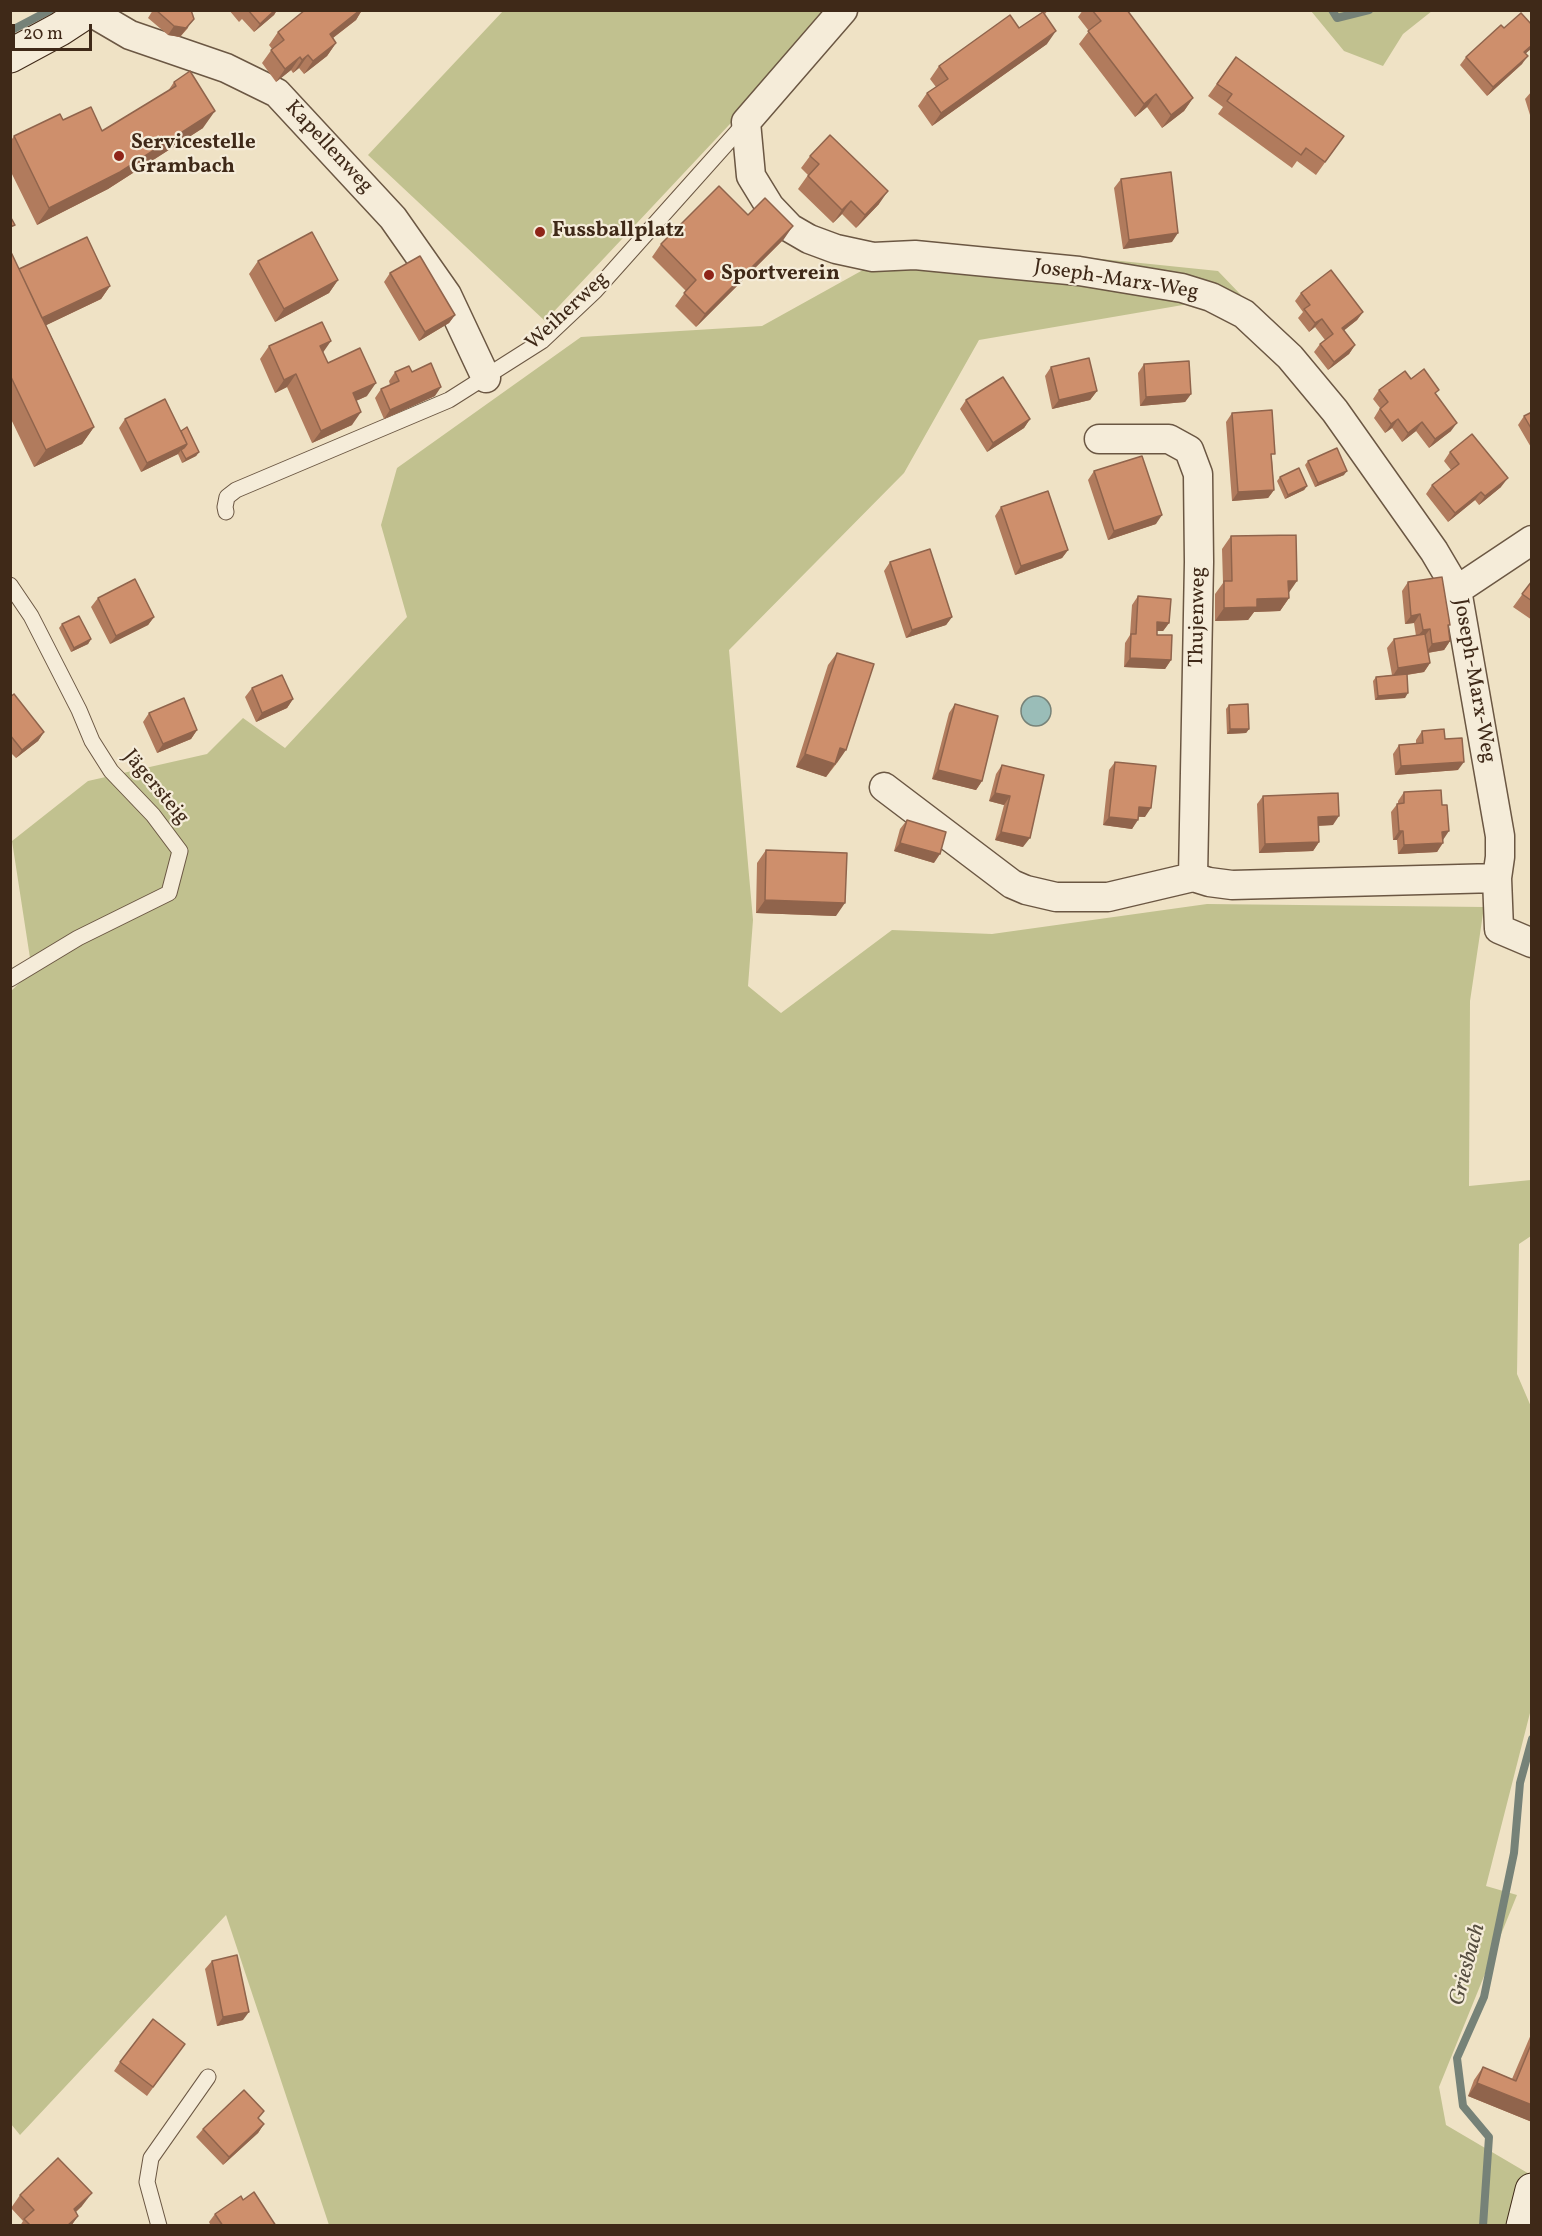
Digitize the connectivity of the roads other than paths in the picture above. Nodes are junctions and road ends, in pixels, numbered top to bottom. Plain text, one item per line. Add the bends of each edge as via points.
1 (843, 10) edge
2 (89, 11) edge
3 (10, 56) edge
4 (746, 122) junction
5 (486, 378) junction
6 (1099, 439) dead end
7 (226, 512) dead end
8 (1532, 540) edge
9 (10, 585) edge
10 (1457, 590) junction
11 (884, 788) dead end
12 (1193, 877) junction
13 (1497, 878) junction
14 (1532, 943) edge
15 (10, 979) edge
16 (208, 2077) dead end
17 (1532, 2190) edge
18 (159, 2226) edge
19 (1523, 2226) edge

1 - 4 street, Weiherweg
2 - 3 main road
2 - 5 street, Kapellenweg via 130,35 226,69 277,93 393,218 447,295
4 - 5 lane, Weiherweg via 595,291 542,341
4 - 10 street, Joseph-Marx-Weg via 752,176 770,207 790,228 836,249 873,257 915,255 1079,271 1171,286 1210,297 1244,314 1290,357 1335,411
5 - 7 lane, Weiherweg via 449,400 236,490 227,497
6 - 12 street, Thujenweg via 1169,439 1189,450 1197,474
8 - 10 street
9 - 15 lane, Jägersteig via 31,616 92,741 111,771 153,815 180,851 169,893 78,938
10 - 13 street, Joseph-Marx-Weg via 1500,836
11 - 12 street via 996,874 1026,890 1056,897 1108,897
12 - 13 street via 1232,885
13 - 14 street, Joseph-Marx-Weg via 1499,929
16 - 18 lane via 151,2158 147,2182
17 - 19 main road

